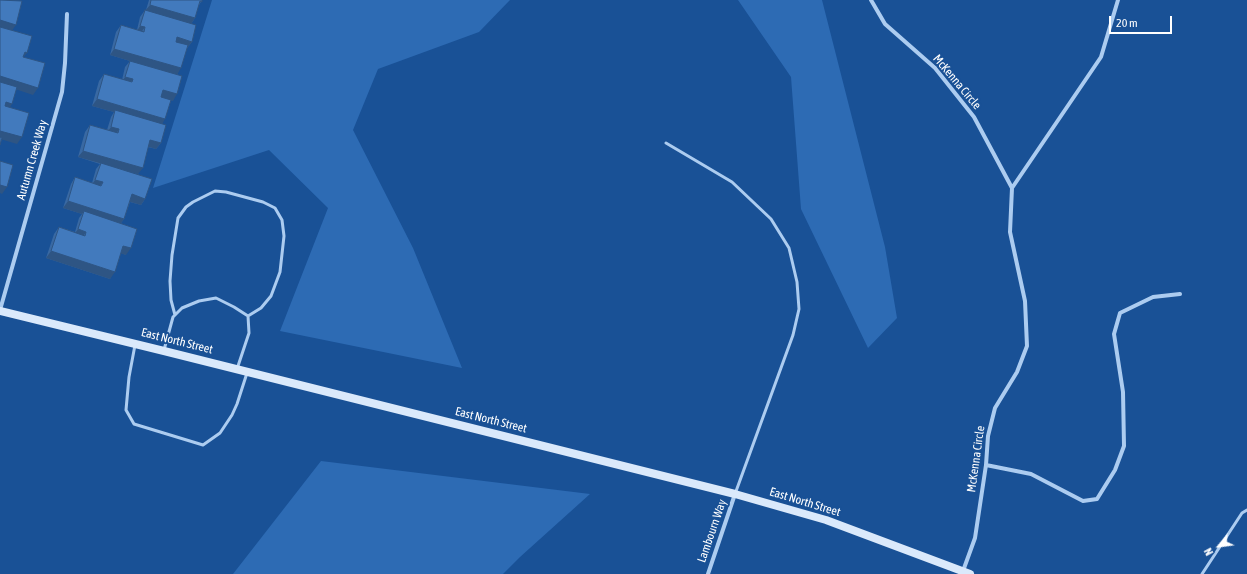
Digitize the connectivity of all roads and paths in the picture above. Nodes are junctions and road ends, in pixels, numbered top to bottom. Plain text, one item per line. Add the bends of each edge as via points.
1 (871, 0) edge
2 (1118, 0) edge
3 (67, 14) dead end
4 (666, 143) dead end
5 (1012, 188) junction
6 (1180, 294) dead end
7 (0, 310) edge
8 (175, 315) junction
9 (248, 316) junction
10 (136, 344) junction
11 (164, 351) junction
12 (237, 369) junction
13 (248, 372) junction
14 (986, 465) junction
15 (735, 494) junction
16 (1247, 510) edge
17 (965, 573) edge
18 (708, 574) edge
19 (1202, 574) edge

1 - 5 street, McKenna Circle via 885,24 935,68 974,117
2 - 5 street via 1101,57
3 - 7 street, Autumn Creek Way via 62,92
4 - 15 lane via 732,182 771,219 789,248 797,282 799,309 794,335
5 - 14 street, McKenna Circle via 1010,232 1024,302 1026,346 1017,372 996,408 988,436
6 - 14 street via 1153,297 1120,313 1114,334 1123,392 1124,446 1115,470 1097,500 1083,501 1031,474
7 - 10 main road, East North Street
8 - 9 lane via 182,308 216,298
8 - 9 lane via 170,281 178,218 186,207 215,191 264,202 275,208 282,220 284,236 280,272 271,296 261,308
8 - 11 lane
9 - 12 lane via 249,333
10 - 11 main road, East North Street
10 - 13 lane via 126,410 134,424 203,445 220,433 232,415
11 - 12 main road, East North Street
12 - 13 main road, East North Street
13 - 15 main road, East North Street
14 - 17 street, McKenna Circle via 975,538
15 - 17 main road, East North Street via 826,520
15 - 18 street, Lambourn Way
16 - 19 lane via 1242,513

